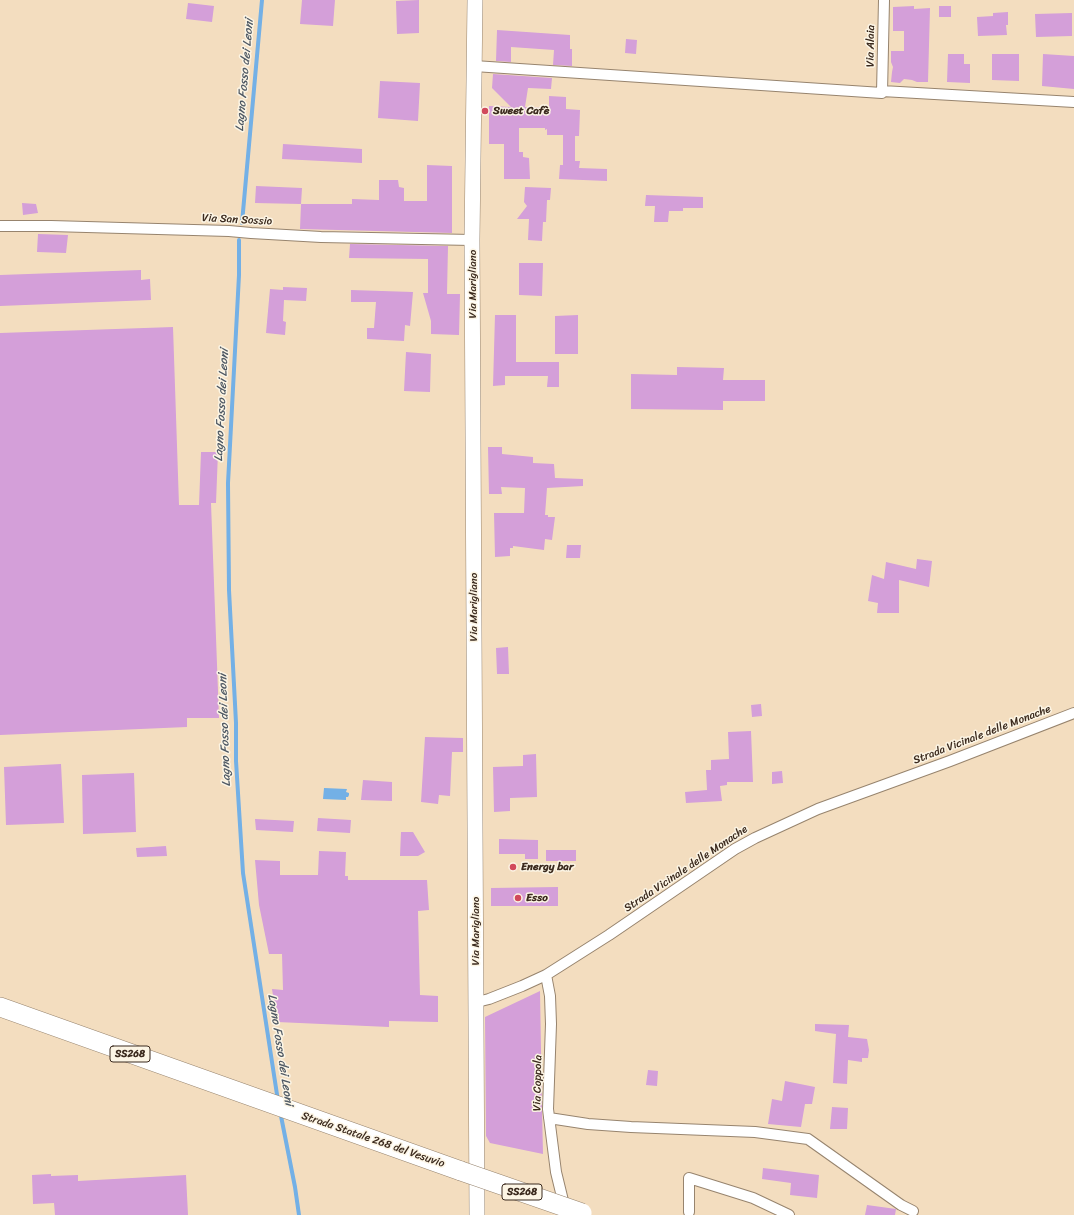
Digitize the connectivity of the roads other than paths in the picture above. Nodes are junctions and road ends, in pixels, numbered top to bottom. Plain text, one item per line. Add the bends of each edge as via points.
1 (475, 0) edge
2 (884, 0) edge
3 (474, 66) junction
4 (882, 92) junction
5 (1074, 102) edge
6 (0, 226) edge
7 (472, 240) junction
8 (1074, 713) edge
9 (546, 975) junction
10 (477, 1002) junction
11 (0, 1007) edge
12 (550, 1118) junction
13 (913, 1211) dead end
14 (689, 1212) dead end
15 (579, 1214) edge
16 (477, 1215) edge
17 (789, 1215) edge

1 - 3 street, Via Marigliano
2 - 4 street, Via Alaia
3 - 4 street
3 - 7 street, Via Marigliano
4 - 5 street
6 - 7 street, Via San Sossio
7 - 10 street, Via Marigliano
8 - 9 street, Strada Vicinale delle Monache via 818,809 755,838
9 - 10 street, Strada Vicinale delle Monache
9 - 12 street, Via Coppola via 551,1024 548,1109
10 - 16 street, Via Marigliano
11 - 15 highway, Strada Statale 268 del Vesuvio / SS268, bridge
12 - 13 street via 588,1124 755,1132 808,1139
12 - 15 street, Via Coppola via 556,1172
14 - 17 street via 689,1178 753,1198

